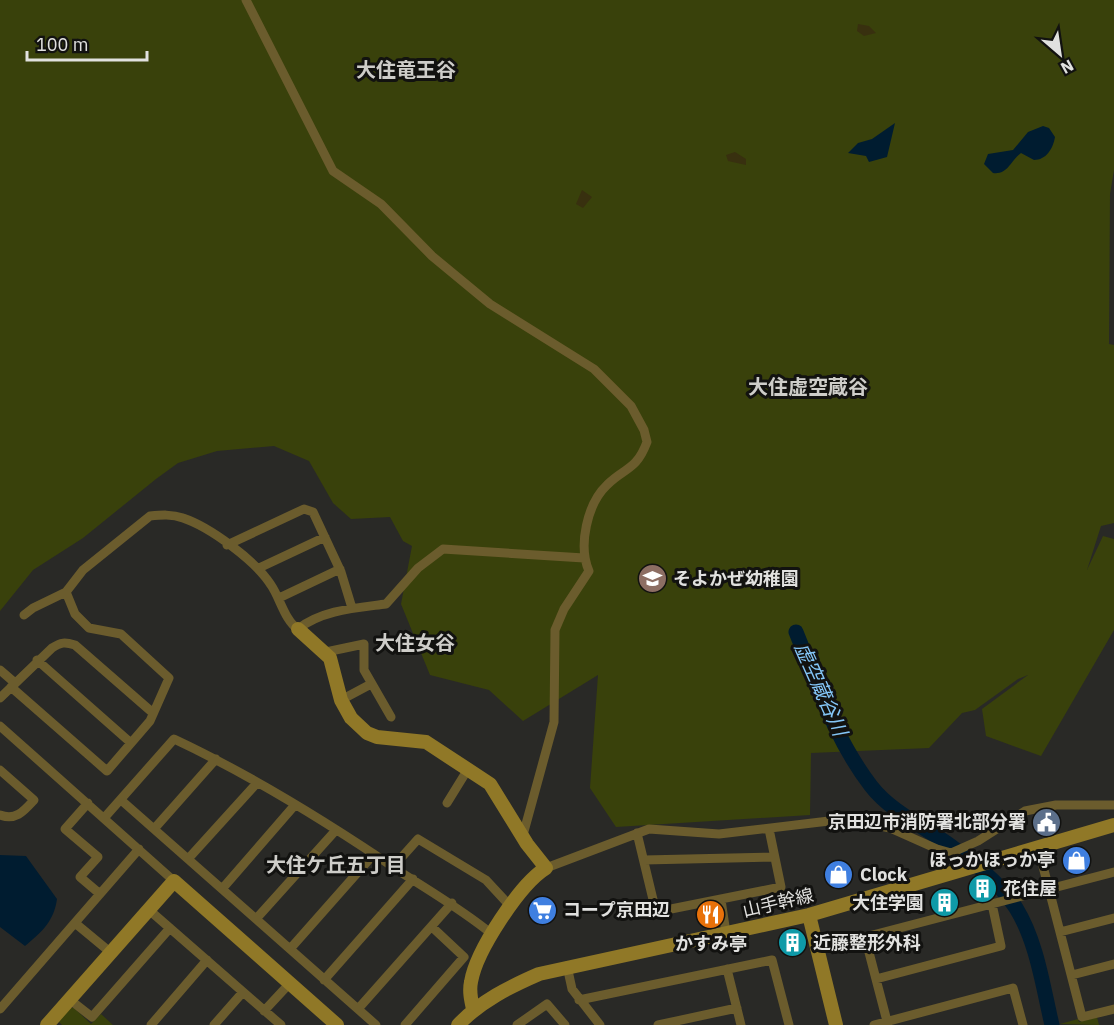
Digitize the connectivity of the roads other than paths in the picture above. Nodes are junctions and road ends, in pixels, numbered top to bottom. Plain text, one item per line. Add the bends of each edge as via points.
1 (246, 0) edge
2 (325, 537) junction
3 (226, 544) junction
4 (584, 558) junction
5 (259, 568) junction
6 (340, 569) junction
7 (66, 592) junction
8 (279, 598) junction
9 (352, 608) junction
10 (24, 615) dead end
11 (298, 629) junction
12 (326, 652) junction
13 (37, 660) junction
14 (0, 670) edge
15 (371, 684) junction
16 (13, 685) junction
17 (0, 698) edge
18 (341, 700) junction
19 (153, 713) junction
20 (391, 717) dead end
21 (0, 726) edge
22 (131, 743) junction
23 (216, 759) junction
24 (468, 769) junction
25 (0, 770) edge
26 (256, 783) junction
27 (121, 800) junction
28 (447, 802) dead end
29 (88, 803) junction
30 (1114, 805) edge
31 (294, 806) junction
32 (0, 815) edge
33 (105, 817) junction
34 (1114, 825) edge
35 (154, 829) junction
36 (769, 829) junction
37 (336, 830) junction
38 (637, 833) junction
39 (523, 835) junction
40 (1038, 847) junction
41 (140, 849) junction
42 (374, 854) junction
43 (774, 857) junction
44 (188, 859) junction
45 (644, 860) junction
46 (393, 867) junction
47 (546, 868) junction
48 (1114, 872) edge
49 (413, 879) junction
50 (174, 881) junction
51 (222, 889) junction
52 (1049, 889) junction
53 (100, 894) junction
54 (721, 900) junction
55 (452, 903) junction
56 (992, 904) junction
57 (510, 906) junction
58 (148, 909) junction
59 (809, 915) junction
60 (1114, 918) edge
61 (256, 919) junction
62 (75, 923) junction
63 (432, 927) junction
64 (170, 928) junction
65 (1060, 932) junction
66 (726, 933) junction
67 (493, 935) junction
68 (290, 950) junction
69 (110, 952) junction
70 (207, 960) junction
71 (1114, 964) edge
72 (567, 966) junction
73 (727, 969) junction
74 (1072, 975) junction
75 (876, 979) junction
76 (324, 980) junction
77 (290, 983) junction
78 (243, 992) junction
79 (69, 999) junction
80 (579, 1000) junction
81 (737, 1008) junction
82 (0, 1009) edge
83 (358, 1009) junction
84 (473, 1009) junction
85 (1114, 1009) edge
86 (264, 1011) junction
87 (887, 1023) edge
88 (49, 1024) edge
89 (151, 1025) edge
90 (214, 1025) edge
91 (280, 1025) edge
92 (338, 1025) edge
93 (376, 1025) edge
94 (405, 1025) edge
95 (458, 1025) edge
96 (517, 1025) edge
97 (564, 1025) edge
98 (600, 1025) edge
99 (658, 1025) edge
100 (741, 1025) edge
101 (789, 1025) edge
102 (836, 1025) edge
103 (874, 1025) edge
104 (1023, 1025) edge

1 - 4 street via 333,171 381,204 432,256 490,303 594,369 631,406 647,442 633,467 608,483 597,496 585,535
2 - 3 street via 313,512 304,509
2 - 5 street
2 - 6 street
3 - 5 street
3 - 7 street via 182,517 150,516 83,570
4 - 9 street via 443,549 418,568 386,604
4 - 39 street via 589,571 555,630 554,722
5 - 8 street
6 - 8 street
6 - 9 street
7 - 10 street
7 - 19 street via 75,614 89,628 121,634 169,678
8 - 11 street via 292,626
9 - 11 street via 311,619
11 - 12 street
12 - 15 street via 364,644 364,670
12 - 18 street
13 - 16 street
13 - 19 street via 61,642 75,645
13 - 22 street
14 - 16 street
15 - 18 street
15 - 20 street
16 - 17 street
16 - 22 street via 107,771
18 - 24 street via 351,718 367,733 393,741 426,742
19 - 22 street
21 - 29 street
23 - 26 street
23 - 27 street via 174,739
23 - 35 street
24 - 28 street
24 - 39 street via 495,789
25 - 32 street via 33,800 21,814
26 - 31 street
26 - 44 street
27 - 33 street
27 - 35 street
29 - 33 street
29 - 53 street via 65,829 98,857 80,877
30 - 36 street via 1056,805 1025,811 951,853 890,828 862,822 829,821
31 - 37 street
31 - 51 street
33 - 41 street
34 - 40 street, 山手幹線
35 - 44 street
36 - 38 street via 719,834 667,829
36 - 43 street
37 - 42 street
37 - 61 street
38 - 45 street
38 - 47 street
39 - 47 street
40 - 52 street
40 - 59 street, 山手幹線
41 - 50 street
41 - 53 street
42 - 46 street
42 - 68 street
43 - 45 street
43 - 54 street via 782,887
44 - 51 street
45 - 54 street via 656,912
46 - 49 street
46 - 57 street via 418,839 486,880
47 - 57 street via 528,881
48 - 52 street
49 - 55 street
49 - 76 street
50 - 58 street
50 - 77 street
51 - 61 street
52 - 56 street
52 - 65 street
53 - 62 street
54 - 66 street
55 - 63 street
55 - 67 street
56 - 75 street via 1001,946
56 - 75 street via 865,937
57 - 67 street
58 - 64 street
58 - 69 street
59 - 66 street, 山手幹線
59 - 102 street
60 - 65 street
61 - 68 street
62 - 69 street
62 - 82 street
63 - 83 street
63 - 94 street via 464,957
64 - 70 street
64 - 79 street via 92,1017
65 - 74 street
66 - 72 street, 山手幹線
67 - 84 street via 471,981
68 - 76 street
69 - 79 street
70 - 78 street
70 - 89 street
71 - 74 street
72 - 80 street
72 - 84 street, 山手幹線 via 510,986
73 - 80 street
73 - 81 street
73 - 101 street via 772,960
74 - 85 street via 1083,1017
75 - 87 street
76 - 83 street
77 - 86 street
77 - 92 street
78 - 86 street
78 - 90 street
79 - 88 street
80 - 98 street
81 - 99 street
81 - 100 street
83 - 93 street
84 - 95 street, 山手幹線
86 - 91 street
87 - 103 street
87 - 104 street via 1014,988
96 - 97 street via 547,1004

